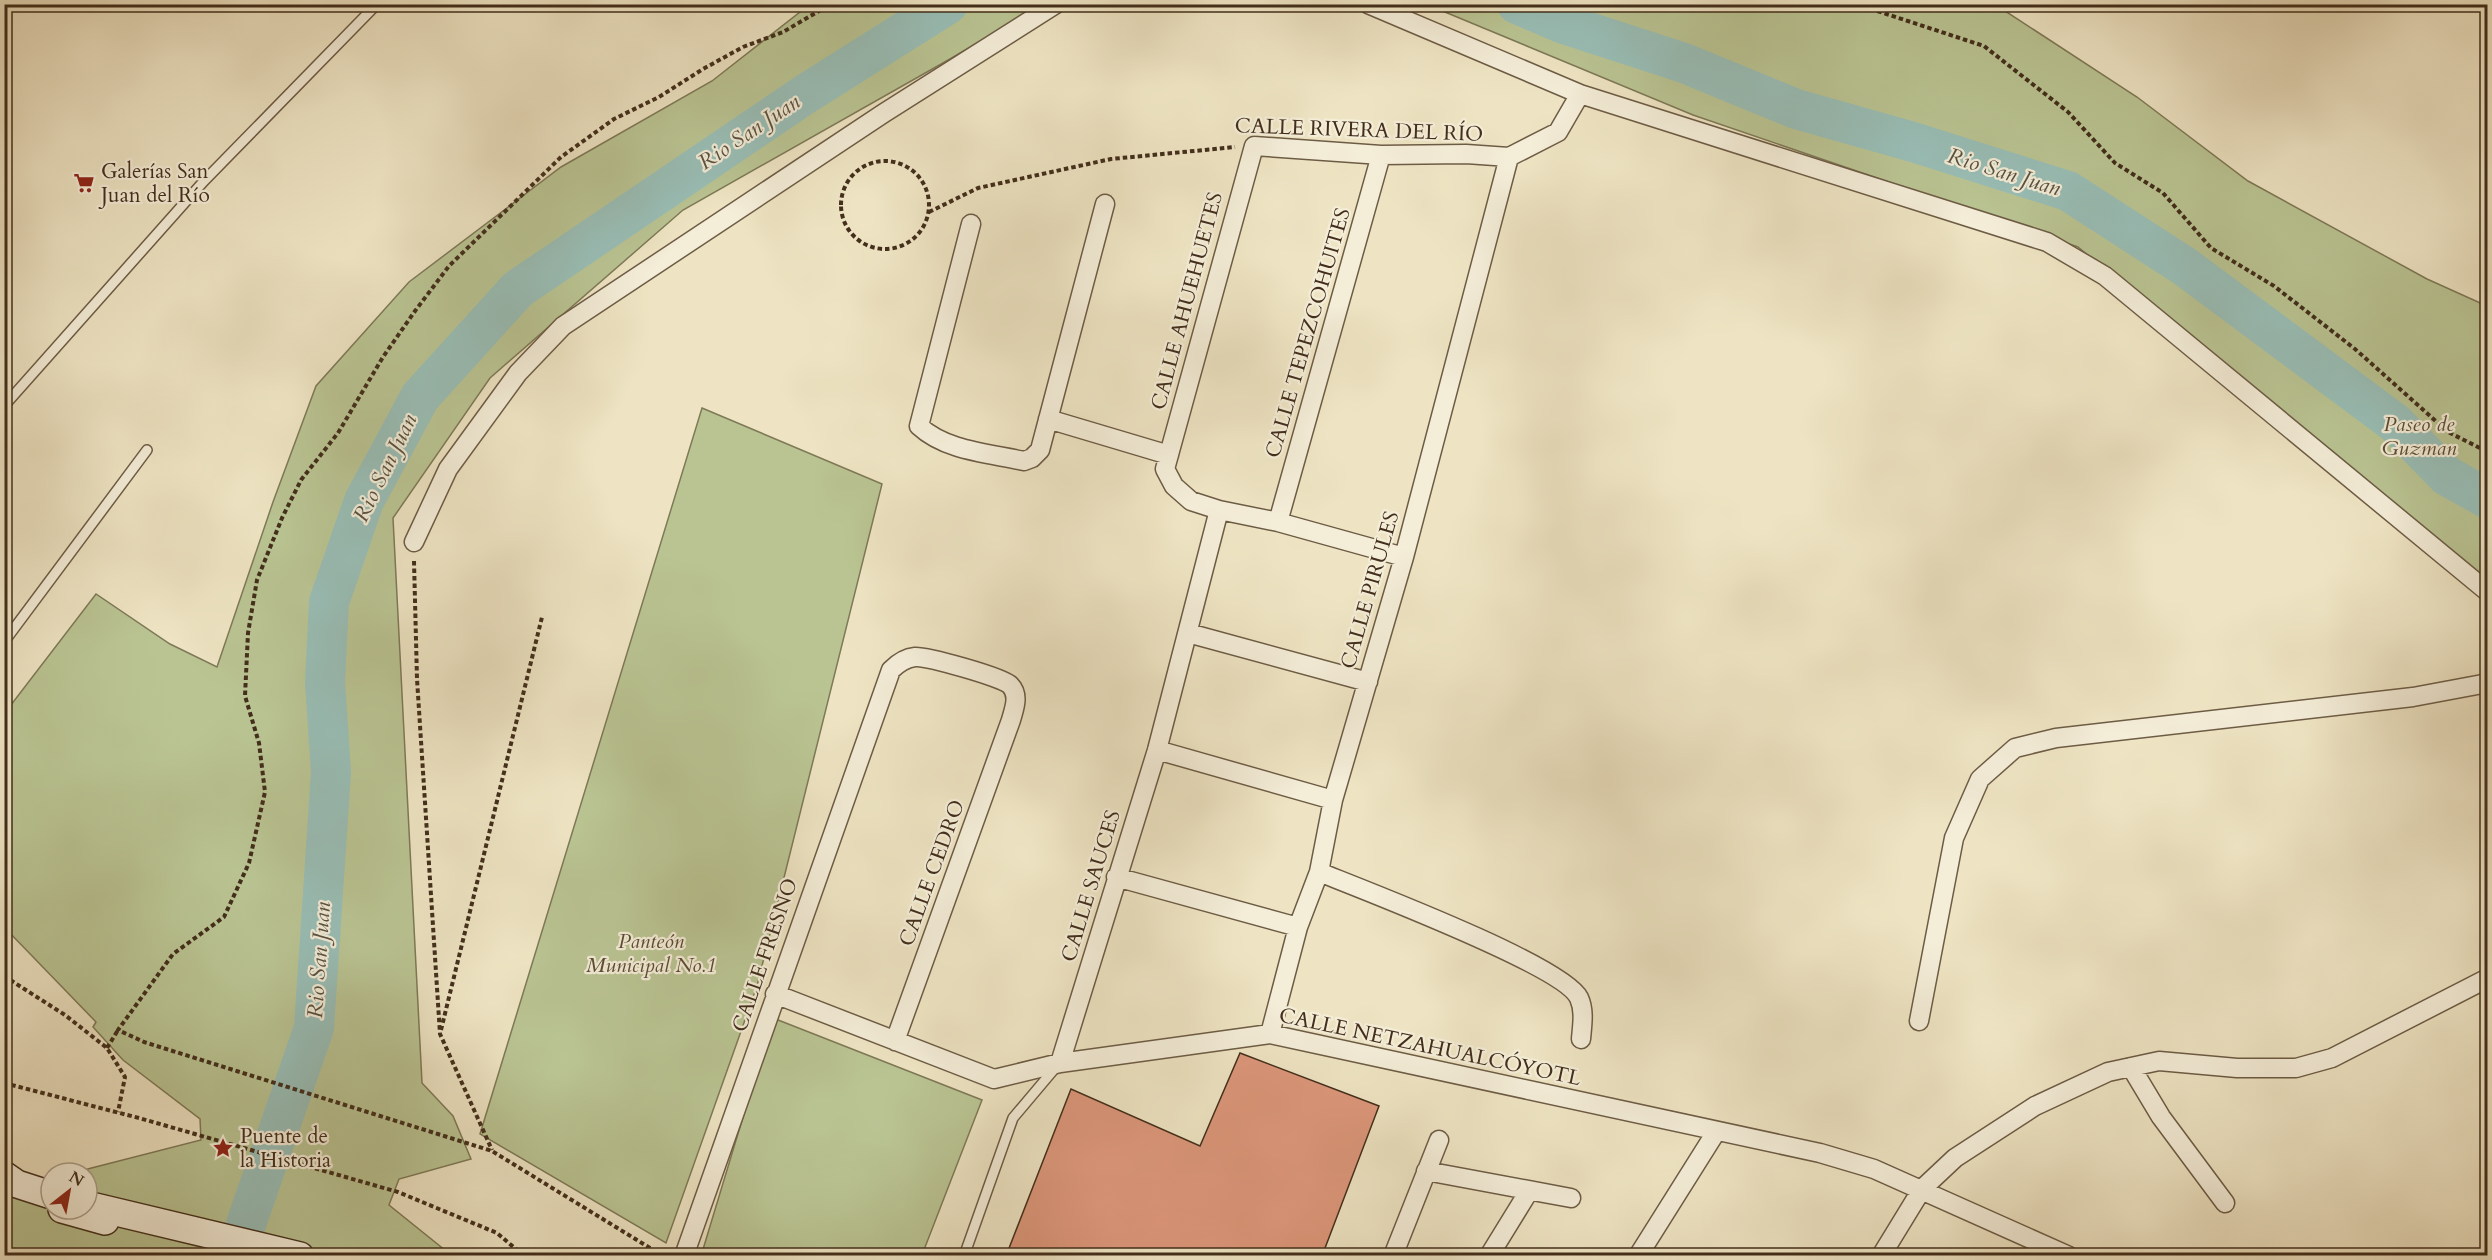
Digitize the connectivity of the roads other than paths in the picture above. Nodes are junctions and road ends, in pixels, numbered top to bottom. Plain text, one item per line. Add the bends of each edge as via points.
1 (377, 4) edge
2 (1056, 4) edge
3 (1368, 4) edge
4 (1580, 94) junction
5 (1254, 146) joint
6 (1381, 155) junction
7 (1509, 157) junction
8 (1105, 204) dead end
9 (971, 224) dead end
10 (4, 406) edge
11 (1048, 419) junction
12 (147, 450) dead end
13 (1167, 462) junction
14 (1219, 510) junction
15 (1278, 522) junction
16 (414, 542) road end
17 (1404, 557) junction
18 (2487, 592) edge
19 (1188, 633) junction
20 (4, 642) edge
21 (891, 670) joint
22 (1368, 682) junction
23 (2487, 683) edge
24 (1157, 750) junction
25 (1333, 800) junction
26 (1319, 872) junction
27 (1116, 877) junction
28 (1298, 927) junction
29 (2487, 978) edge
30 (775, 994) junction
31 (1919, 1021) dead end
32 (1270, 1034) junction
33 (1581, 1039) dead end
34 (895, 1041) junction
35 (1060, 1063) junction
36 (2131, 1067) junction
37 (1716, 1132) junction
38 (1439, 1140) dead end
39 (1426, 1171) junction
40 (4, 1175) edge
41 (1922, 1188) junction
42 (4, 1190) edge
43 (39, 1190) edge
44 (1529, 1191) junction
45 (1571, 1198) dead end
46 (39, 1200) edge
47 (2225, 1203) dead end
48 (99, 1214) edge
49 (99, 1216) edge
50 (243, 1256) edge
51 (300, 1256) edge
52 (684, 1256) edge
53 (964, 1256) edge
54 (1393, 1256) edge
55 (1490, 1256) edge
56 (1638, 1256) edge
57 (1881, 1256) edge
58 (2069, 1256) edge

1 - 10 lane via 204,181
2 - 16 street via 884,112 563,326 518,373 448,469
3 - 4 street
4 - 7 street via 1558,132
4 - 18 street via 2047,242 2105,276
5 - 6 street, CALLE RIVERA DEL RÍO
5 - 13 street, CALLE AHUEHUETES
6 - 7 street, CALLE RIVERA DEL RÍO
6 - 15 street, CALLE TEPEZCOHUITES
7 - 17 street, CALLE PIRULES
8 - 11 street
9 - 11 street via 919,426 943,443 1023,461 1040,450
11 - 13 street
12 - 20 lane
13 - 14 street via 1174,486 1191,501
14 - 15 street
14 - 19 street, CALLE SAUCES
15 - 17 street
17 - 22 street, CALLE PIRULES
19 - 22 street
19 - 24 street, CALLE SAUCES
21 - 30 street, CALLE FRESNO
21 - 34 street, CALLE CEDRO via 902,660 917,657 998,677 1011,686 1016,698
22 - 25 street, CALLE PIRULES
23 - 31 street via 2413,697 2056,738 2015,748 1980,779 1954,838
24 - 25 street
24 - 27 street, CALLE SAUCES
25 - 26 street, CALLE PIRULES
26 - 28 street, CALLE PIRULES
26 - 33 street via 1428,915 1559,978 1579,997 1583,1016
27 - 28 street
27 - 35 street, CALLE SAUCES
28 - 32 street, CALLE PIRULES
29 - 36 street via 2332,1058 2296,1068 2237,1068 2159,1061
30 - 34 street, CALLE NETZAHUALCÓYOTL
30 - 52 street, CALLE FRESNO
32 - 35 street, CALLE NETZAHUALCÓYOTL
32 - 37 street, CALLE NETZAHUALCÓYOTL
34 - 35 street, CALLE NETZAHUALCÓYOTL via 994,1079
35 - 53 lane, CALLE SAUCES via 1013,1118
36 - 41 street via 2108,1072 2035,1106 1955,1158
36 - 47 street via 2161,1117
37 - 41 street, CALLE NETZAHUALCÓYOTL via 1820,1153
37 - 56 street
38 - 39 street
39 - 44 street
39 - 54 street
40 - 43 main road
41 - 57 street
41 - 58 street, CALLE NETZAHUALCÓYOTL
42 - 46 main road
44 - 45 street
44 - 55 street
48 - 51 main road
49 - 50 main road

